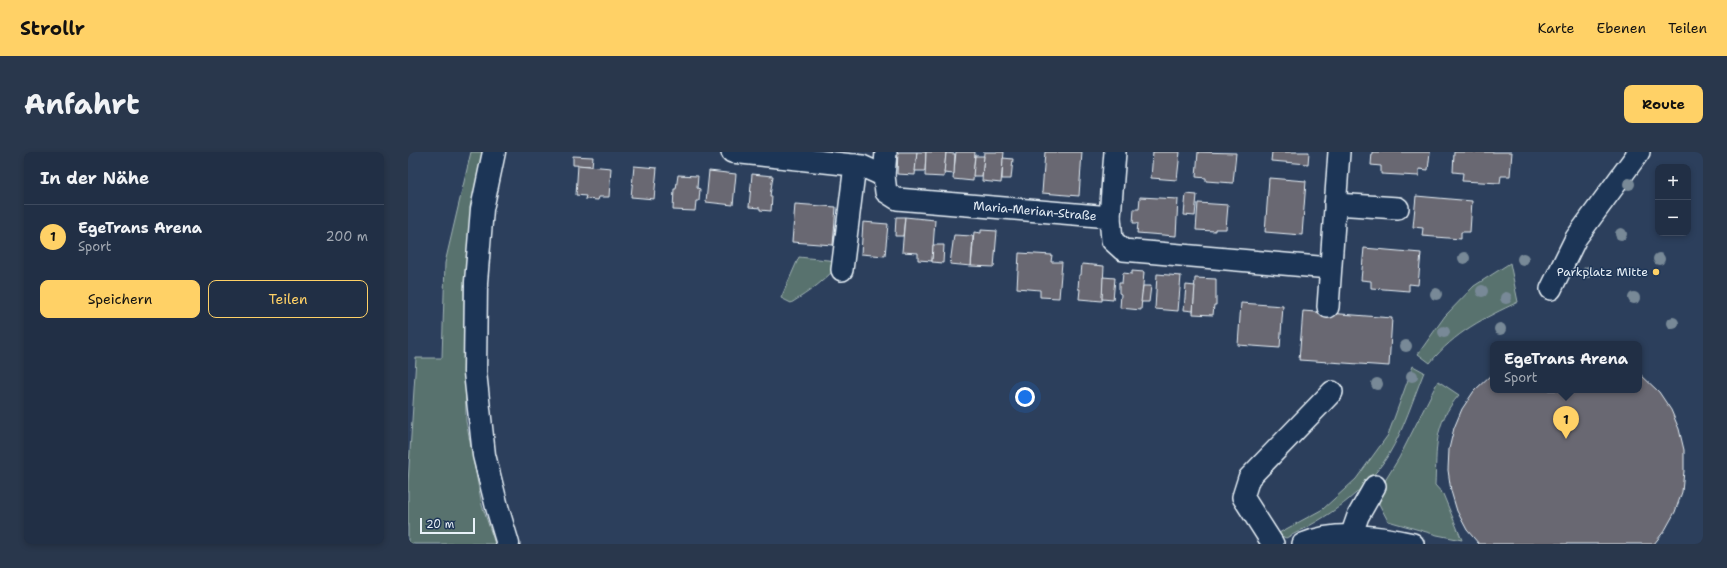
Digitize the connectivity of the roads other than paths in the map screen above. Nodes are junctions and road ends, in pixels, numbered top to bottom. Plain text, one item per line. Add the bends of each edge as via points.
1 (494, 152) edge
2 (732, 152) edge
3 (886, 152) edge
4 (1115, 152) edge
5 (1339, 152) edge
6 (1639, 152) edge
7 (855, 165) junction
8 (884, 176) junction
9 (1335, 204) junction
10 (1398, 208) dead end
11 (1110, 217) junction
12 (1330, 268) junction
13 (842, 270) dead end
14 (1551, 289) dead end
15 (1328, 307) dead end
16 (1332, 392) dead end
17 (1375, 486) dead end
18 (1350, 536) junction
19 (1310, 543) edge
20 (508, 544) edge
21 (1273, 544) edge
22 (1413, 544) edge

1 - 20 main road via 482,208 476,282 475,372 484,455
2 - 7 street
3 - 8 street
4 - 11 street
5 - 9 street
6 - 14 street via 1576,238
7 - 8 street
7 - 13 street
8 - 11 street, Maria-Merian-Straße via 886,192 897,199
9 - 10 street
9 - 12 street
11 - 12 street, Maria-Merian-Straße via 1112,240 1122,250
12 - 15 street
16 - 21 street via 1249,478 1243,496
17 - 18 street
18 - 19 street
18 - 22 street

